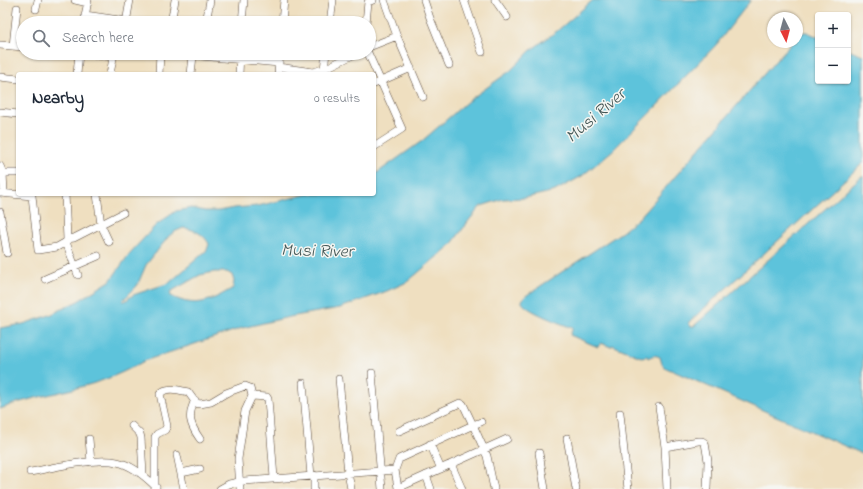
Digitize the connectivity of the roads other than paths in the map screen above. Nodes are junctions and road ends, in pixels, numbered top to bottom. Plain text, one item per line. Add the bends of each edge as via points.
1 (38, 0) edge
2 (74, 0) edge
3 (130, 0) edge
4 (175, 0) edge
5 (210, 0) edge
6 (244, 0) edge
7 (284, 0) edge
8 (333, 0) edge
9 (373, 0) edge
10 (384, 0) edge
11 (424, 0) edge
12 (464, 0) edge
13 (495, 0) edge
14 (88, 1) edge
15 (17, 8) dead end
16 (36, 9) dead end
17 (85, 15) joint
18 (16, 16) edge
19 (91, 16) edge
20 (127, 16) edge
21 (173, 16) edge
22 (207, 16) edge
23 (243, 16) edge
24 (283, 16) edge
25 (331, 16) edge
26 (367, 16) edge
27 (507, 17) dead end
28 (16, 18) edge
29 (397, 36) junction
30 (0, 44) edge
31 (376, 44) edge
32 (13, 46) junction
33 (16, 46) edge
34 (482, 52) dead end
35 (77, 60) edge
36 (112, 60) edge
37 (160, 60) edge
38 (196, 60) edge
39 (240, 60) edge
40 (250, 60) edge
41 (325, 60) edge
42 (343, 60) edge
43 (370, 60) edge
44 (449, 65) dead end
45 (278, 68) edge
46 (411, 68) junction
47 (324, 69) junction
48 (76, 72) edge
49 (110, 72) edge
50 (159, 72) edge
51 (192, 72) edge
52 (239, 72) edge
53 (306, 72) edge
54 (316, 72) edge
55 (374, 72) edge
56 (0, 77) edge
57 (16, 79) edge
58 (377, 83) edge
59 (423, 97) dead end
60 (0, 112) edge
61 (16, 114) edge
62 (376, 146) edge
63 (1, 169) edge
64 (16, 173) edge
65 (2, 193) edge
66 (16, 194) edge
67 (32, 196) edge
68 (65, 196) edge
69 (97, 196) edge
70 (0, 212) edge
71 (123, 213) dead end
72 (101, 225) junction
73 (67, 240) junction
74 (2, 242) edge
75 (109, 242) dead end
76 (7, 253) dead end
77 (98, 256) dead end
78 (75, 267) junction
79 (78, 275) dead end
80 (45, 279) dead end
81 (372, 373) dead end
82 (339, 379) dead end
83 (303, 383) dead end
84 (252, 396) junction
85 (195, 400) junction
86 (658, 407) dead end
87 (620, 413) dead end
88 (481, 422) dead end
89 (473, 425) junction
90 (132, 426) dead end
91 (399, 431) dead end
92 (567, 438) dead end
93 (89, 439) dead end
94 (200, 439) dead end
95 (507, 439) dead end
96 (430, 444) junction
97 (665, 448) junction
98 (484, 449) junction
99 (539, 453) dead end
100 (177, 455) dead end
101 (91, 462) junction
102 (451, 464) junction
103 (200, 469) dead end
104 (441, 469) junction
105 (395, 470) junction
106 (30, 472) dead end
107 (380, 472) junction
108 (181, 473) junction
109 (348, 473) junction
110 (143, 474) junction
111 (426, 475) junction
112 (312, 476) junction
113 (274, 478) junction
114 (239, 485) edge
115 (156, 488) edge
116 (184, 489) edge
117 (220, 489) edge
118 (314, 489) edge
119 (351, 489) edge
120 (382, 489) edge
121 (431, 489) edge
122 (462, 489) edge
123 (494, 489) edge
124 (546, 489) edge
125 (576, 489) edge
126 (628, 489) edge
127 (667, 489) edge
128 (707, 489) edge

1 - 16 street
2 - 14 street
3 - 20 street
4 - 21 street
5 - 22 street
6 - 23 street
7 - 24 street
8 - 25 street
9 - 26 street via 368,2
10 - 29 street
11 - 44 street
12 - 34 street
13 - 27 street
14 - 17 street
15 - 18 street
17 - 19 street
28 - 32 street
29 - 31 street
29 - 46 street
30 - 32 street
32 - 33 street
35 - 48 street
36 - 49 street
37 - 50 street
38 - 51 street
39 - 52 street
40 - 45 street
41 - 47 street
42 - 47 street
43 - 55 street
45 - 53 street
46 - 58 street
46 - 59 street
47 - 54 street
56 - 57 street
58 - 62 street via 402,129
60 - 61 street
63 - 64 street
63 - 65 street
65 - 66 street
67 - 73 street via 38,250 57,247
68 - 73 street
69 - 72 street
70 - 74 street
71 - 72 street
72 - 73 street
72 - 75 street
73 - 78 street
74 - 76 street
77 - 78 street
78 - 79 street
78 - 80 street
81 - 107 street
82 - 109 street
83 - 112 street
84 - 85 street via 250,388 245,386 206,404 200,404
84 - 113 street via 268,399
84 - 114 street via 245,412 238,459
85 - 94 street via 190,420
85 - 115 street via 188,392 181,390 167,390 160,394 167,426 155,437
86 - 97 street
87 - 126 street
88 - 89 street
89 - 91 street via 463,404 460,403
89 - 96 street
89 - 98 street
90 - 110 street via 141,438
92 - 125 street
93 - 101 street
95 - 98 street
96 - 104 street
96 - 105 street via 398,459
97 - 127 street
97 - 128 street via 698,441 705,443 708,461
98 - 102 street
98 - 123 street
99 - 124 street
100 - 108 street
101 - 106 street
101 - 110 street via 118,462
102 - 104 street
102 - 122 street
103 - 108 street
104 - 111 street
105 - 107 street
105 - 111 street via 398,488
107 - 109 street
107 - 120 street
108 - 116 street
109 - 112 street
109 - 119 street
110 - 115 street
111 - 121 street
112 - 113 street
112 - 118 street
113 - 114 street
114 - 117 street via 229,484

